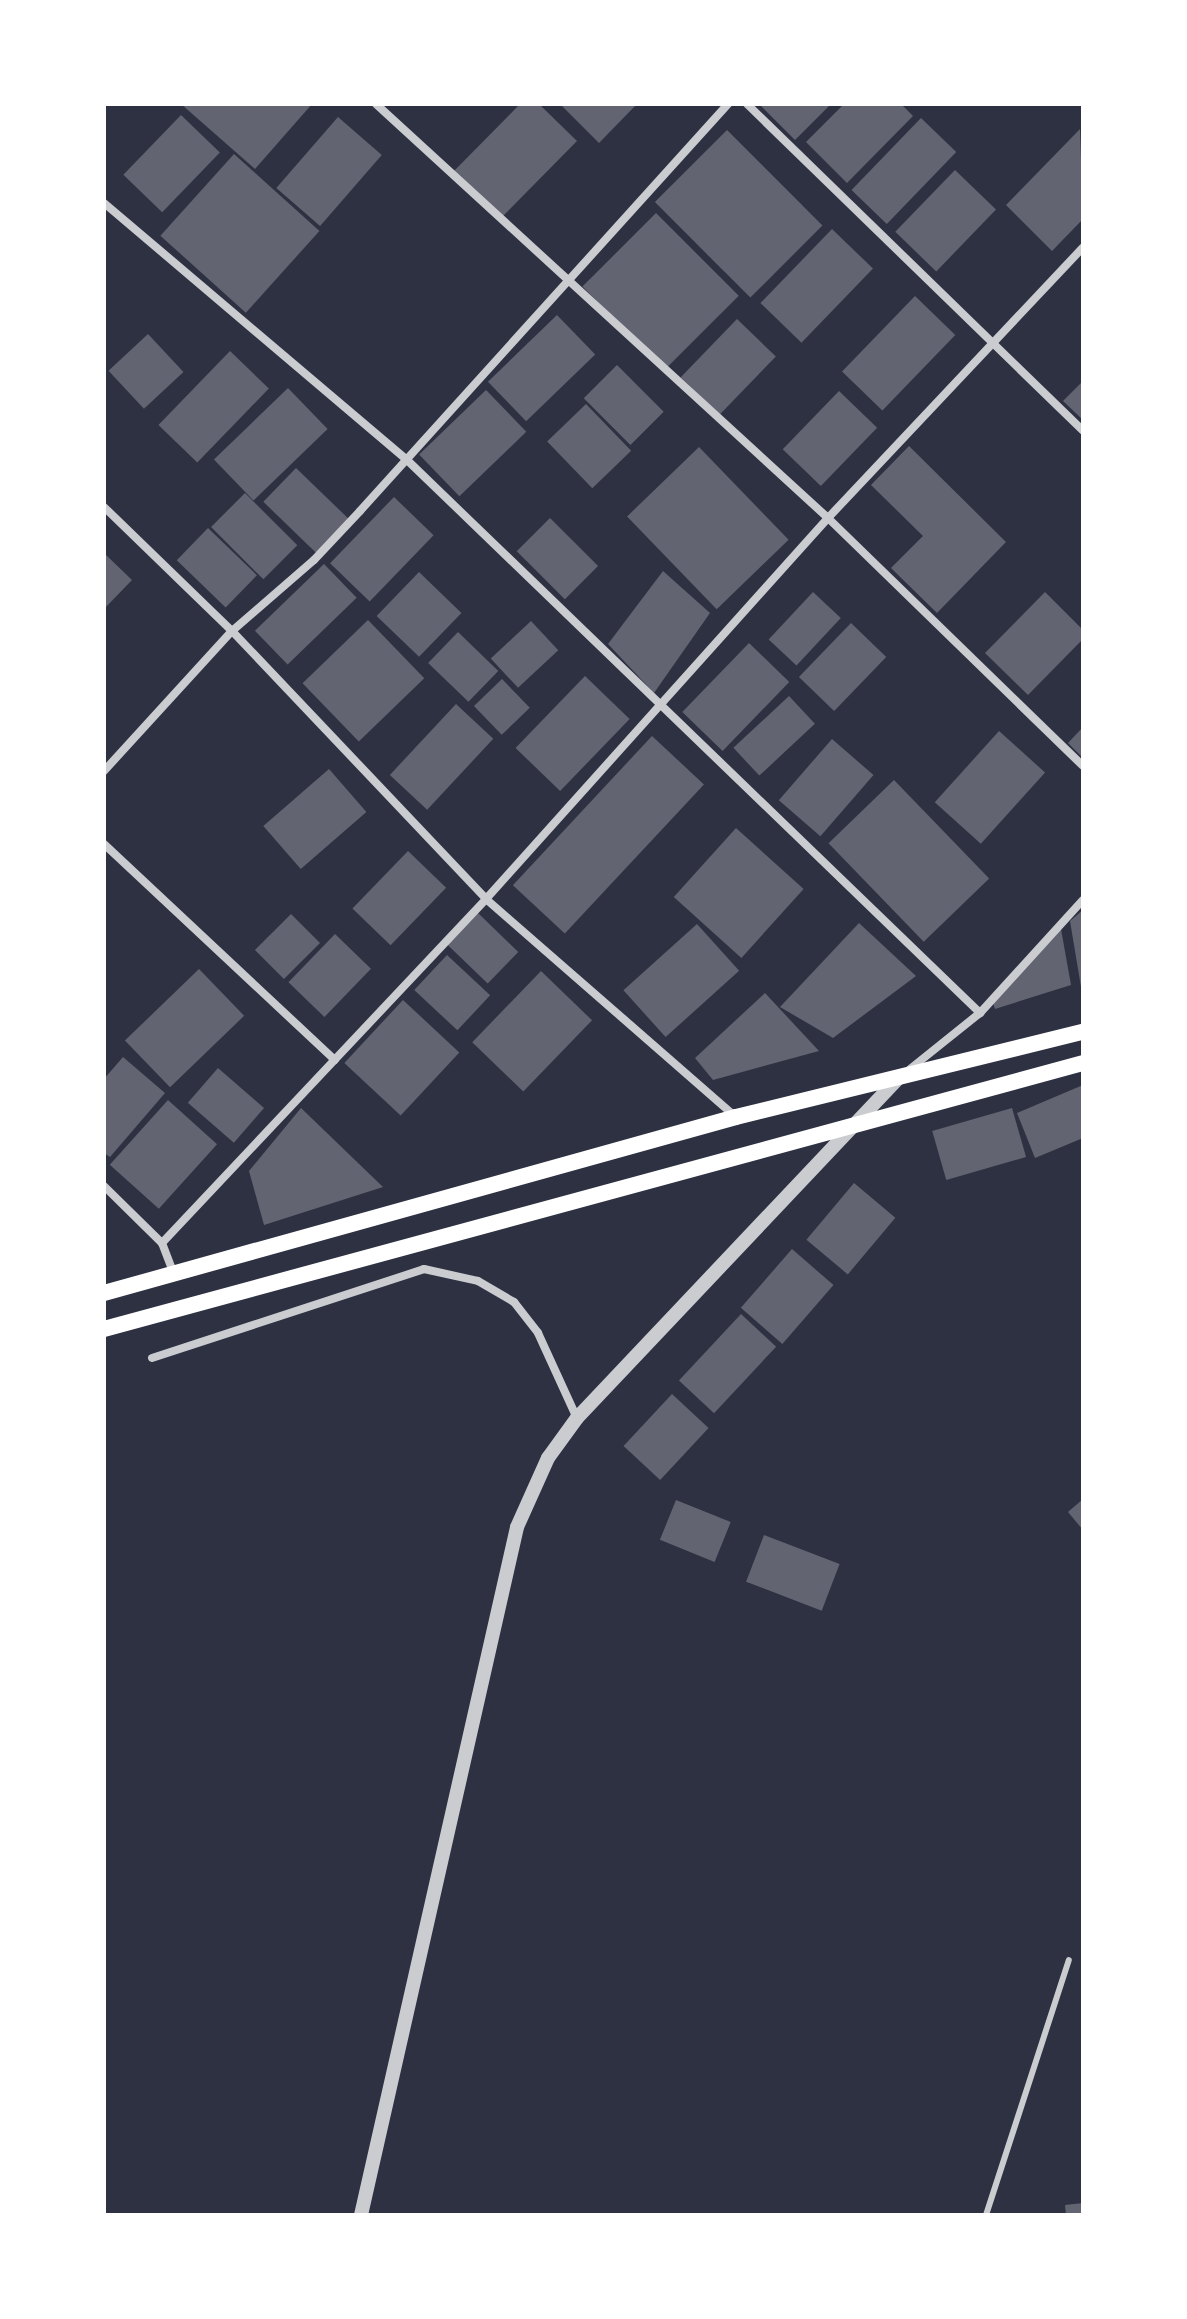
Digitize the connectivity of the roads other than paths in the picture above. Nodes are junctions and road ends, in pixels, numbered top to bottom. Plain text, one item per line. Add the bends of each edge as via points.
1 (376, 104) edge
2 (728, 104) edge
3 (747, 104) edge
4 (104, 203) edge
5 (1083, 247) edge
6 (568, 284) junction
7 (992, 343) junction
8 (1083, 431) edge
9 (406, 459) junction
10 (104, 507) edge
11 (828, 518) junction
12 (232, 631) junction
13 (658, 707) junction
14 (1083, 766) edge
15 (104, 771) edge
16 (104, 844) edge
17 (486, 899) junction
18 (1083, 900) edge
19 (980, 1013) junction
20 (1083, 1032) edge
21 (335, 1060) junction
22 (1083, 1063) edge
23 (900, 1077) junction
24 (736, 1117) junction
25 (858, 1121) junction
26 (104, 1186) edge
27 (162, 1243) junction
28 (174, 1274) junction
29 (104, 1293) edge
30 (104, 1329) edge
31 (152, 1358) dead end
32 (577, 1418) junction
33 (1069, 1960) dead end
34 (361, 2215) edge
35 (986, 2215) edge

1 - 6 street
2 - 6 street
3 - 7 street
4 - 9 street
5 - 7 street
6 - 9 street
6 - 11 street
7 - 8 street
7 - 11 street
9 - 12 street via 314,560
9 - 13 street
10 - 12 street
11 - 13 street
11 - 14 street
12 - 15 street
12 - 17 street
13 - 17 street
13 - 19 street
16 - 21 street
17 - 21 street
17 - 24 street
18 - 19 street
19 - 23 street
20 - 23 main road
21 - 27 street
22 - 25 main road
23 - 24 main road
23 - 25 street
24 - 28 main road
25 - 30 main road
25 - 32 street
26 - 27 street
27 - 28 street
28 - 29 main road
31 - 32 street via 424,1269 478,1281 514,1302 538,1333
32 - 34 street via 548,1458 517,1527
33 - 35 lane

